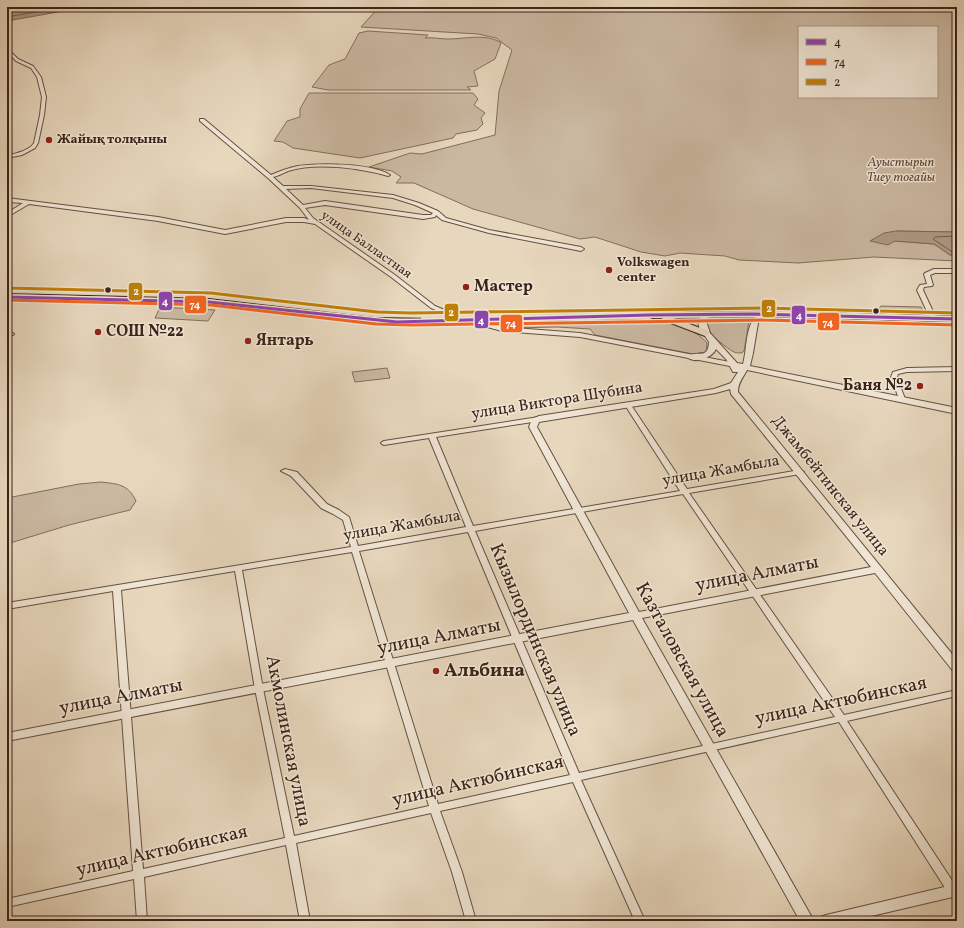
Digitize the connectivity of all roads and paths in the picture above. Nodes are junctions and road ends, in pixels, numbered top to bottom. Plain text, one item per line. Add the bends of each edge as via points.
1 (7, 49) edge
2 (202, 120) dead end
3 (7, 157) edge
4 (388, 175) dead end
5 (270, 176) junction
6 (281, 188) junction
7 (7, 200) edge
8 (27, 202) junction
9 (302, 207) junction
10 (436, 212) junction
11 (7, 215) edge
12 (322, 227) junction
13 (581, 249) dead end
14 (957, 271) edge
15 (7, 296) edge
16 (707, 314) junction
17 (764, 314) junction
18 (649, 315) junction
19 (933, 318) junction
20 (957, 319) edge
21 (705, 333) junction
22 (714, 341) junction
23 (691, 357) junction
24 (735, 365) junction
25 (746, 367) junction
26 (957, 370) edge
27 (738, 376) junction
28 (733, 385) junction
29 (902, 399) junction
30 (628, 405) junction
31 (957, 411) edge
32 (539, 418) junction
33 (432, 436) junction
34 (384, 443) dead end
35 (285, 471) dead end
36 (800, 472) junction
37 (684, 491) junction
38 (578, 510) junction
39 (469, 529) junction
40 (355, 549) junction
41 (238, 568) junction
42 (878, 569) junction
43 (117, 588) junction
44 (755, 593) junction
45 (7, 606) edge
46 (636, 616) junction
47 (517, 640) junction
48 (390, 664) junction
49 (957, 668) edge
50 (259, 689) junction
51 (957, 692) edge
52 (126, 715) junction
53 (842, 718) junction
54 (7, 737) edge
55 (710, 747) junction
56 (575, 777) junction
57 (434, 808) junction
58 (290, 840) junction
59 (138, 874) junction
60 (955, 891) edge
61 (7, 903) edge
62 (142, 921) edge
63 (305, 921) edge
64 (471, 921) edge
65 (640, 921) edge
66 (807, 921) edge
67 (826, 921) edge

1 - 3 street via 17,60 32,68 39,77 44,97 34,148
2 - 5 street, улица Балластная
4 - 5 street via 381,171 343,165 288,169
5 - 6 street, улица Балластная
6 - 9 street, улица Балластная
6 - 10 street via 311,187 372,194 417,204
7 - 8 street
8 - 11 street
8 - 12 street via 158,219 225,232 286,220 304,220
9 - 10 street via 325,203 423,217 433,216
9 - 12 street, улица Балластная via 311,219
10 - 13 street via 444,219 489,231
12 - 23 street, улица Балластная via 393,276 421,299 452,316 502,329 580,335
14 - 19 street via 934,270 927,274 930,285 922,286 920,290
15 - 18 main road, bridge via 212,299 377,318
15 - 18 main road, bridge via 210,302 374,321 435,322
16 - 17 main road
16 - 18 main road
16 - 21 street via 702,321
17 - 19 main road
17 - 25 street via 757,318 754,324
18 - 21 main road via 670,319
19 - 20 main road
21 - 22 street
22 - 23 street via 711,353
22 - 24 street
23 - 24 street, улица Балластная
24 - 25 street
24 - 27 street
25 - 27 street
25 - 29 street
26 - 29 street via 907,370 895,373 894,377
27 - 28 street
28 - 30 street, улица Виктора Шубина via 716,391
28 - 36 street, Джамбейтинская улица via 739,399
29 - 31 street
30 - 32 street, улица Виктора Шубина
30 - 37 street
32 - 33 street, улица Виктора Шубина
32 - 38 street, Казталовская улица via 533,423 534,429
33 - 34 street, улица Виктора Шубина
33 - 39 street, Кызылординская улица
35 - 40 street via 294,474 324,506 346,519
36 - 37 street, улица Жамбыла
36 - 42 street, Джамбейтинская улица
37 - 38 street, улица Жамбыла
37 - 44 street
38 - 39 street, улица Жамбыла
38 - 46 street, Казталовская улица
39 - 40 street, улица Жамбыла
39 - 47 street, Кызылординская улица
40 - 41 street, улица Жамбыла
40 - 48 street
41 - 43 street, улица Жамбыла
41 - 50 street, Акмолинская улица
42 - 44 street, улица Алматы
42 - 49 street, Джамбейтинская улица
43 - 45 street, улица Жамбыла
43 - 52 street
44 - 46 street, улица Алматы
44 - 53 street
46 - 47 street, улица Алматы
46 - 55 street, Казталовская улица
47 - 48 street, улица Алматы
47 - 56 street, Кызылординская улица
48 - 50 street, улица Алматы
48 - 57 street
50 - 52 street, улица Алматы
50 - 58 street, Акмолинская улица
51 - 53 street, улица Актюбинская
52 - 54 street, улица Алматы
52 - 59 street
53 - 55 street, улица Актюбинская
53 - 60 street
55 - 56 street, улица Актюбинская
55 - 66 street, Казталовская улица
56 - 57 street, улица Актюбинская
56 - 65 street, Кызылординская улица
57 - 58 street, улица Актюбинская
57 - 64 street
58 - 59 street, улица Актюбинская
58 - 63 street, Акмолинская улица
59 - 61 street, улица Актюбинская
59 - 62 street
60 - 67 street

